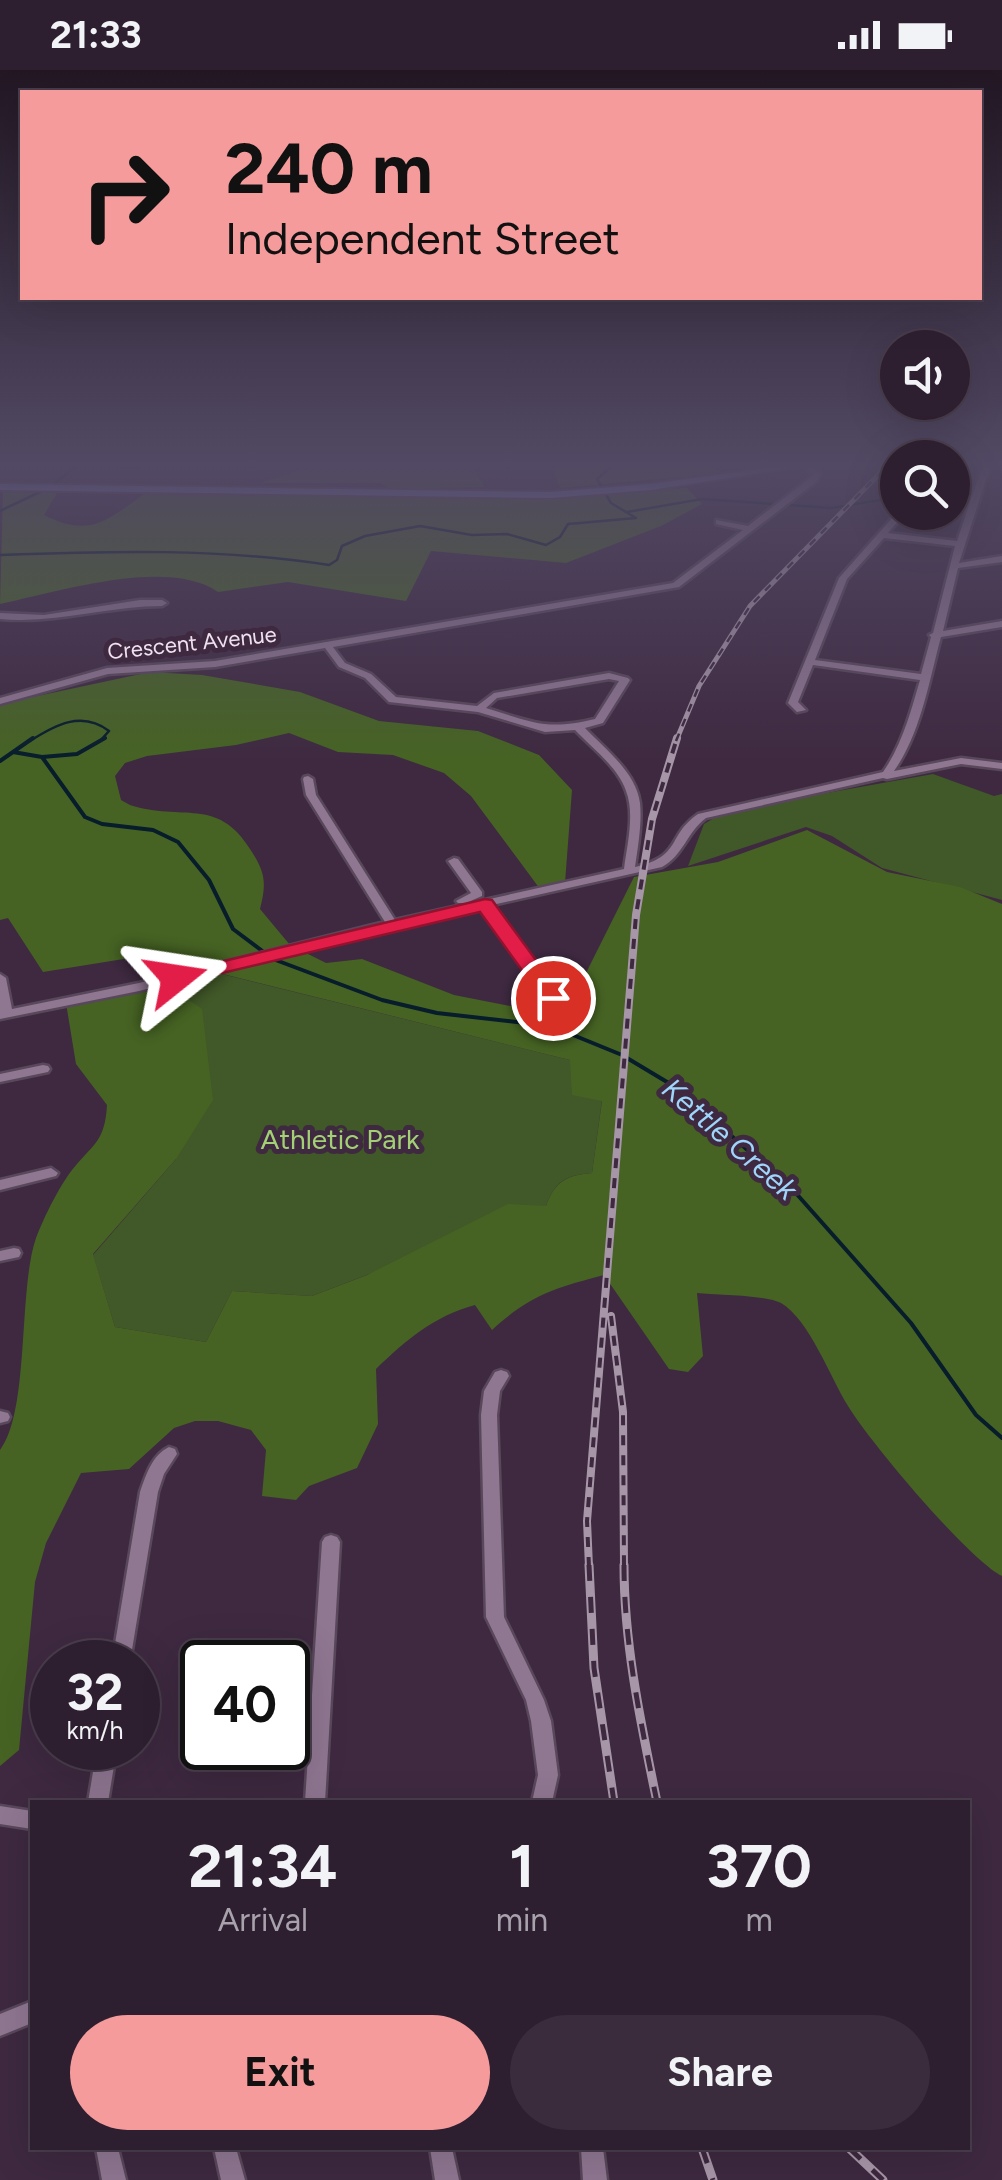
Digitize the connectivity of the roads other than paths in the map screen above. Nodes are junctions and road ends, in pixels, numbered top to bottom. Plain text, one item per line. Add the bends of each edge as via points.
1 (703, 565) edge
2 (854, 565) edge
3 (958, 565) edge
4 (954, 566) joint
5 (162, 603) dead end
6 (0, 616) edge
7 (1002, 624) edge
8 (934, 635) junction
9 (328, 646) junction
10 (810, 662) junction
11 (922, 677) junction
12 (0, 700) edge
13 (480, 709) junction
14 (801, 710) dead end
15 (578, 728) junction
16 (1002, 766) edge
17 (876, 778) junction
18 (308, 780) dead end
19 (454, 861) dead end
20 (629, 872) junction
21 (485, 904) junction
22 (390, 921) junction
23 (0, 978) edge
24 (553, 998) dead end
25 (3, 1015) edge
26 (43, 1069) dead end
27 (0, 1078) edge
28 (51, 1174) dead end
29 (0, 1185) edge
30 (501, 1376) dead end
31 (169, 1454) dead end
32 (332, 1542) dead end
33 (125, 1640) edge
34 (104, 1770) edge
35 (98, 1800) edge
36 (315, 1800) edge
37 (542, 1800) edge
38 (0, 1815) edge
39 (30, 1820) edge
40 (30, 2013) edge
41 (0, 2025) edge
42 (107, 2150) edge
43 (226, 2150) edge
44 (441, 2150) edge
45 (592, 2150) edge
46 (114, 2180) edge
47 (233, 2180) edge
48 (447, 2180) edge
49 (595, 2180) edge

1 - 9 street, Crescent Avenue via 676,586
2 - 10 street via 843,578
3 - 4 street
4 - 8 street
5 - 6 street via 120,603 50,620
7 - 8 street
8 - 11 street
9 - 12 street, Crescent Avenue via 96,673
9 - 13 street via 342,665 368,676 392,700
10 - 11 street
10 - 14 street via 794,702
11 - 17 street via 897,764
13 - 15 street via 538,728
13 - 15 street via 499,695 624,678 607,715
15 - 20 street via 632,782
16 - 17 street via 961,761
17 - 20 street via 702,816 687,827 672,858
18 - 22 street
19 - 22 street via 475,899
20 - 21 street
21 - 22 street
21 - 24 street
22 - 25 street
23 - 25 street
26 - 27 street
28 - 29 street
30 - 37 street via 488,1415 493,1598 501,1634 536,1700 548,1775
31 - 33 street via 149,1492
32 - 36 street
34 - 35 street
38 - 39 street
40 - 41 street
42 - 46 street
43 - 47 street
44 - 48 street
45 - 49 street

